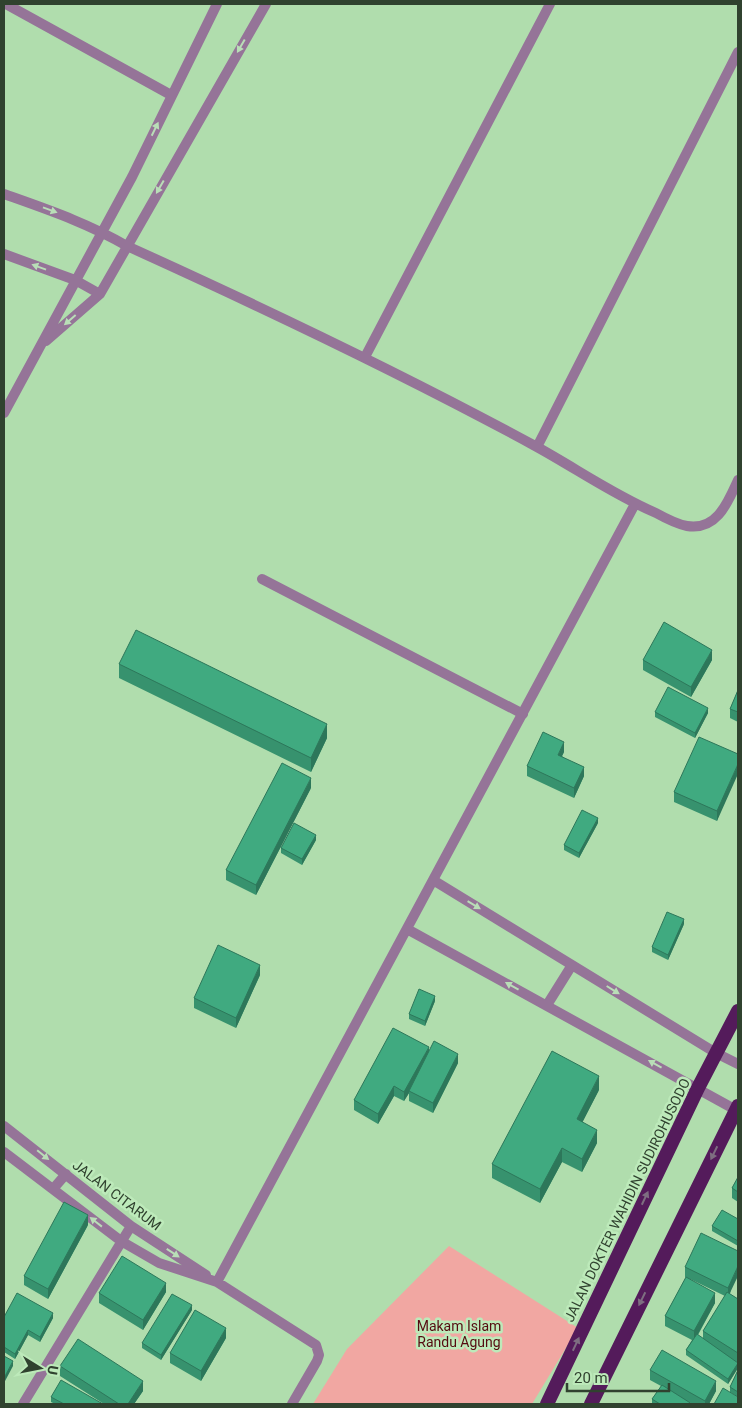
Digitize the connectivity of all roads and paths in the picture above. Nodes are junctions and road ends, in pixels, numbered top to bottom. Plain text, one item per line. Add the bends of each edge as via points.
1 (6, 4) edge
2 (217, 4) edge
3 (266, 4) edge
4 (550, 4) edge
5 (738, 52) edge
6 (171, 95) junction
7 (4, 194) edge
8 (102, 231) junction
9 (127, 246) junction
10 (4, 254) edge
11 (74, 280) junction
12 (100, 294) junction
13 (41, 345) junction
14 (365, 357) junction
15 (4, 412) edge
16 (537, 447) junction
17 (738, 480) edge
18 (635, 504) junction
19 (262, 579) dead end
20 (523, 714) junction
21 (433, 880) junction
22 (407, 929) junction
23 (572, 965) junction
24 (547, 1005) junction
25 (738, 1011) edge
26 (716, 1053) junction
27 (738, 1064) edge
28 (698, 1088) junction
29 (738, 1108) edge
30 (4, 1126) edge
31 (4, 1152) edge
32 (66, 1174) junction
33 (53, 1189) junction
34 (131, 1226) junction
35 (121, 1241) junction
36 (217, 1282) junction
37 (23, 1404) edge
38 (292, 1404) edge
39 (547, 1404) edge
40 (591, 1404) edge

1 - 6 street
2 - 6 street
3 -> 9 street
4 - 14 street
5 - 16 street
8 -> 6 street
7 -> 8 street
8 - 9 street
8 - 11 street
9 - 12 street
9 - 14 street
11 -> 10 street
11 - 12 street
11 - 13 street
12 -> 13 street
13 - 15 street
14 - 16 street
16 - 18 street
17 - 18 street via 723,511 700,526 686,526
18 - 20 street
19 - 20 street
20 - 21 street
21 - 22 street
21 -> 23 street
24 -> 22 street
22 - 36 street
23 - 24 street
23 -> 26 street
28 -> 24 street
25 - 26 highway, JALAN DOKTER WAHIDIN SUDIROHUSODO
26 - 27 street
26 - 28 highway, JALAN DOKTER WAHIDIN SUDIROHUSODO
28 - 29 street
39 -> 28 highway, JALAN DOKTER WAHIDIN SUDIROHUSODO
29 -> 40 highway
30 -> 32 street, JALAN CITARUM
31 - 33 street
32 - 33 street
32 - 34 street, JALAN CITARUM
35 -> 33 street
34 - 35 street
34 -> 36 street, JALAN CITARUM
35 - 36 street via 160,1263
35 - 37 street
36 - 38 street via 318,1348 317,1361

